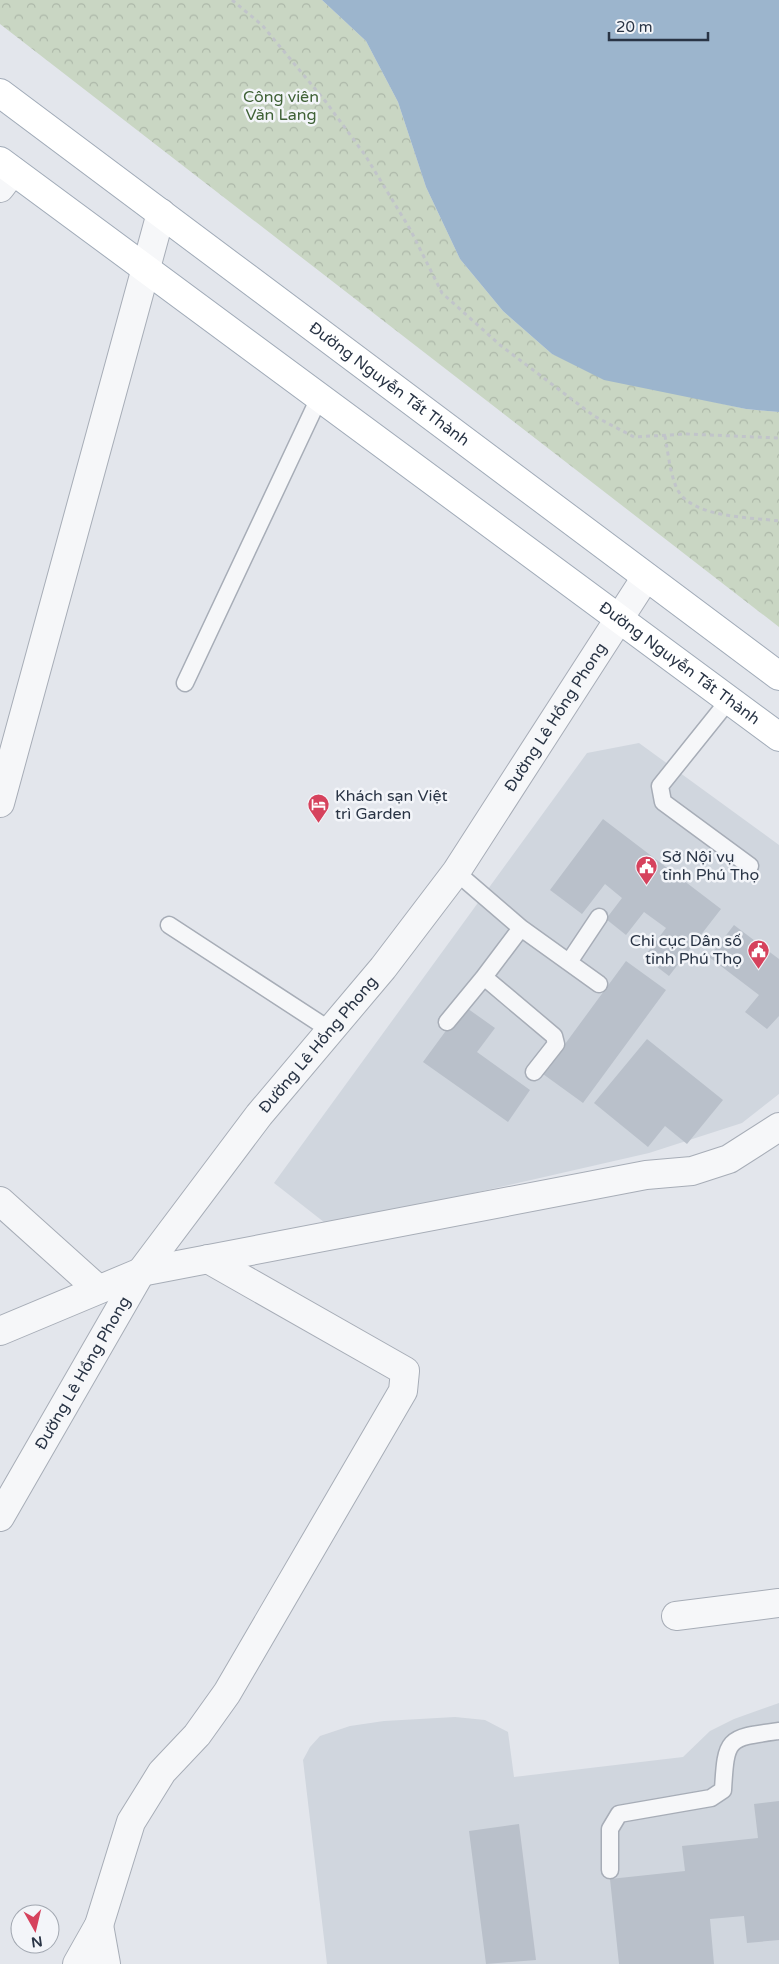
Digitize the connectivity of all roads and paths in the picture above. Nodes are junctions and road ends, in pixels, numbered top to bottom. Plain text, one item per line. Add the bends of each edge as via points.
1 (232, 0) edge
2 (0, 93) edge
3 (4, 173) edge
4 (161, 213) junction
5 (144, 269) junction
6 (319, 398) junction
7 (665, 436) junction
8 (779, 438) edge
9 (779, 521) edge
10 (646, 577) junction
11 (618, 618) junction
12 (779, 676) edge
13 (185, 683) dead end
14 (729, 700) junction
15 (779, 737) edge
16 (4, 771) edge
17 (0, 803) edge
18 (750, 866) dead end
19 (456, 872) junction
20 (600, 917) dead end
21 (169, 925) dead end
22 (521, 928) junction
23 (569, 962) junction
24 (484, 977) junction
25 (599, 984) dead end
26 (447, 1022) dead end
27 (330, 1030) junction
28 (534, 1072) dead end
29 (779, 1127) edge
30 (0, 1201) edge
31 (208, 1259) junction
32 (141, 1272) junction
33 (98, 1289) junction
34 (0, 1331) edge
35 (0, 1518) edge
36 (779, 1603) edge
37 (676, 1616) dead end
38 (779, 1731) edge
39 (610, 1870) dead end
40 (99, 1925) junction
41 (77, 1964) edge
42 (106, 1964) edge

1 - 7 path via 262,25 365,154 410,229 442,293 500,345 594,416 634,437
2 - 4 main road, Đường Nguyễn Tất Thành
3 - 5 main road, Đường Nguyễn Tất Thành
4 - 5 street
4 - 10 main road, Đường Nguyễn Tất Thành
5 - 6 main road, Đường Nguyễn Tất Thành
5 - 16 street
6 - 11 main road, Đường Nguyễn Tất Thành
6 - 13 lane
7 - 8 path
7 - 9 path via 677,489 689,504 707,512
10 - 11 street, Đường Lê Hồng Phong
10 - 12 main road, Đường Nguyễn Tất Thành
11 - 14 main road, Đường Nguyễn Tất Thành
11 - 19 street, Đường Lê Hồng Phong
14 - 15 main road, Đường Nguyễn Tất Thành
14 - 18 lane via 660,786 663,802
16 - 17 street
19 - 22 lane
19 - 27 street, Đường Lê Hồng Phong via 383,968
20 - 23 lane
21 - 27 lane
22 - 23 lane
22 - 24 lane
23 - 25 lane
24 - 26 lane
24 - 28 lane via 554,1036 556,1044
27 - 32 street, Đường Lê Hồng Phong via 259,1115
29 - 31 street via 729,1159 692,1171 646,1175
30 - 33 street
31 - 32 street
31 - 40 street via 405,1371 403,1391 228,1693 197,1735 162,1772 132,1822
32 - 33 street
32 - 35 street, Đường Lê Hồng Phong
33 - 34 street
36 - 37 street
38 - 39 lane via 743,1735 733,1743 725,1753 723,1790 711,1798 619,1814 610,1829
40 - 41 street
40 - 42 street

